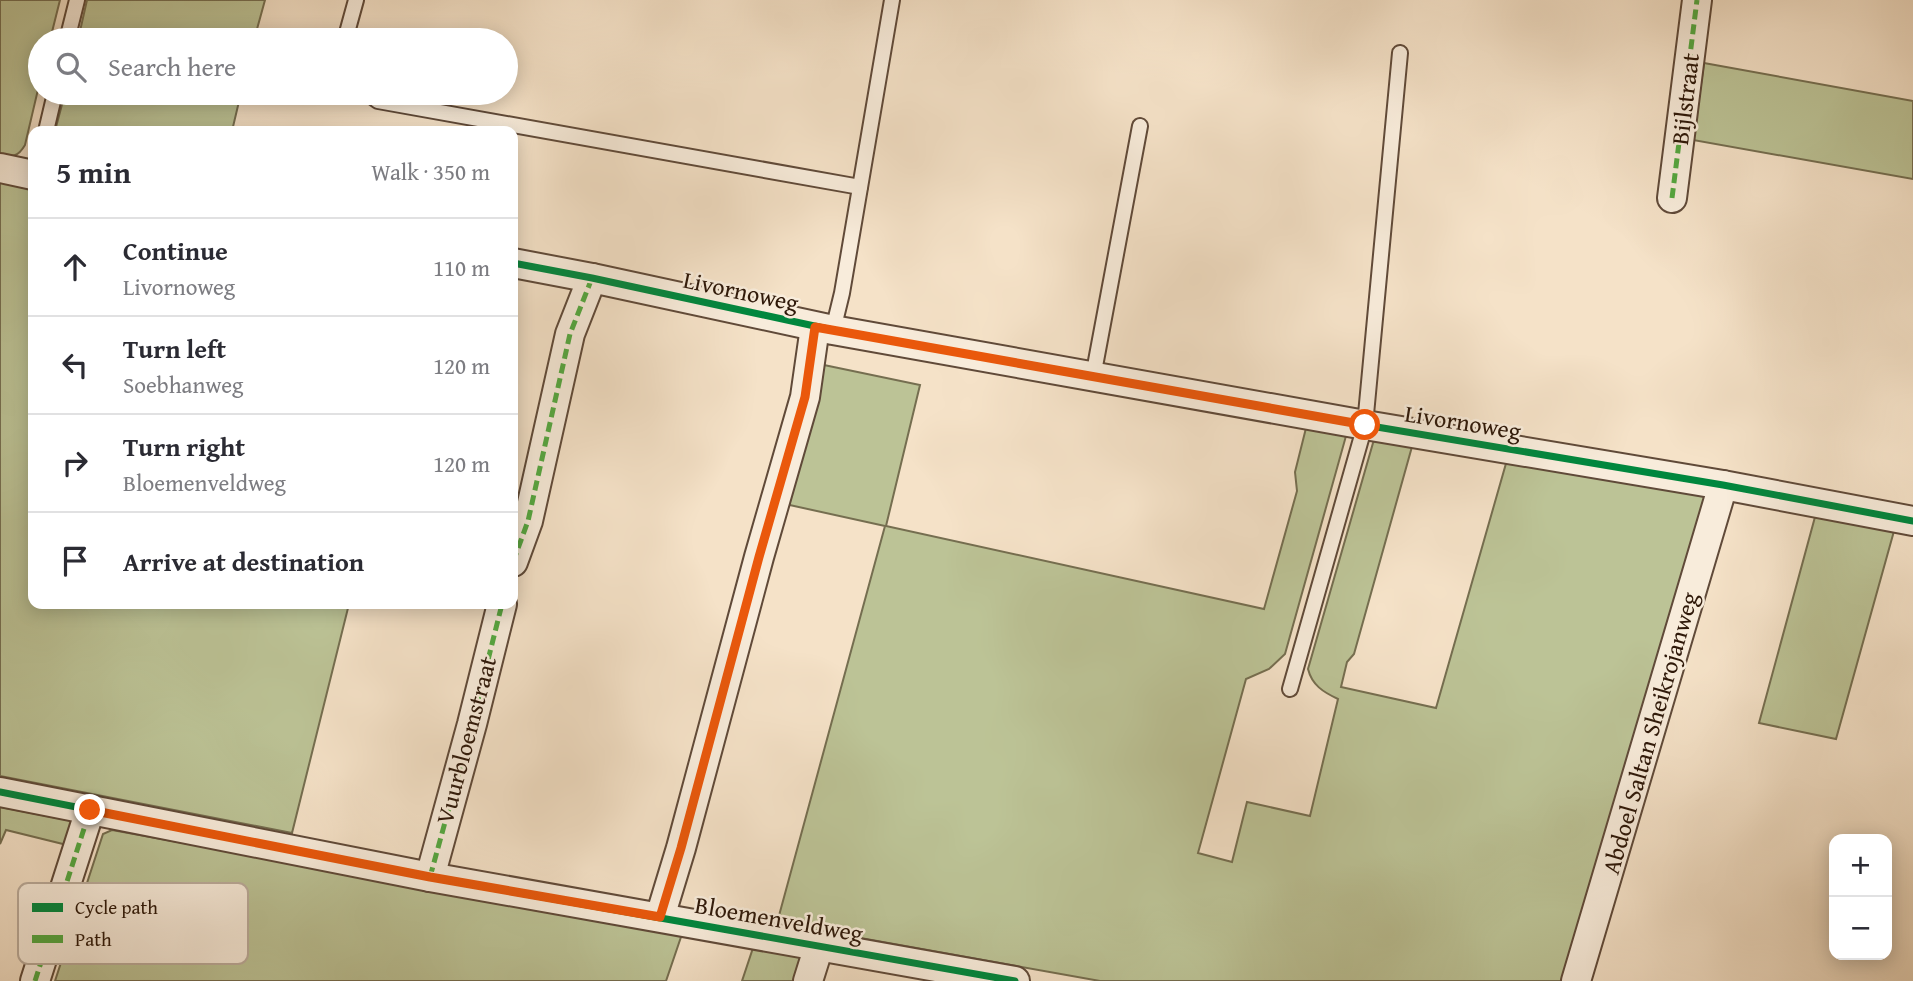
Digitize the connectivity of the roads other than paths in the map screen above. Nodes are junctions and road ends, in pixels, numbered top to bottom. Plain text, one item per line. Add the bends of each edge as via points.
1 (77, 0) edge
2 (356, 0) edge
3 (892, 0) edge
4 (1697, 0) edge
5 (70, 28) edge
6 (348, 28) edge
7 (1400, 52) dead end
8 (52, 105) edge
9 (401, 105) edge
10 (47, 126) edge
11 (1140, 126) dead end
12 (0, 169) edge
13 (28, 174) edge
14 (860, 187) junction
15 (1672, 198) dead end
16 (518, 264) edge
17 (592, 278) junction
18 (824, 329) junction
19 (1093, 377) junction
20 (1365, 425) junction
21 (1723, 485) junction
22 (1913, 519) edge
23 (518, 548) edge
24 (501, 609) edge
25 (1290, 689) dead end
26 (0, 792) edge
27 (90, 810) junction
28 (430, 877) junction
29 (67, 883) edge
30 (660, 917) junction
31 (819, 946) junction
32 (40, 964) edge
33 (35, 981) edge
34 (808, 981) edge
35 (1015, 981) edge
36 (1576, 981) edge

1 - 5 lane
2 - 6 lane
3 - 14 lane
4 - 15 street, Bijlstraat
7 - 20 lane
8 - 10 lane
9 - 14 lane
11 - 19 lane
12 - 13 street
14 - 18 lane
16 - 17 street, Livornoweg
17 - 18 street, Livornoweg
17 - 23 street via 570,334
18 - 19 street, Livornoweg
18 - 30 street
19 - 20 street, Livornoweg
20 - 21 street, Livornoweg
20 - 25 lane
21 - 22 street, Livornoweg
21 - 36 street, Abdoel Saltan Sheikrojanweg
24 - 28 street, Vuurbloemstraat
26 - 27 street, Bloemenveldweg
27 - 28 street, Bloemenveldweg
27 - 29 street
28 - 30 street, Bloemenveldweg
30 - 31 street, Bloemenveldweg
31 - 34 street
31 - 35 street, Bloemenveldweg
32 - 33 street

